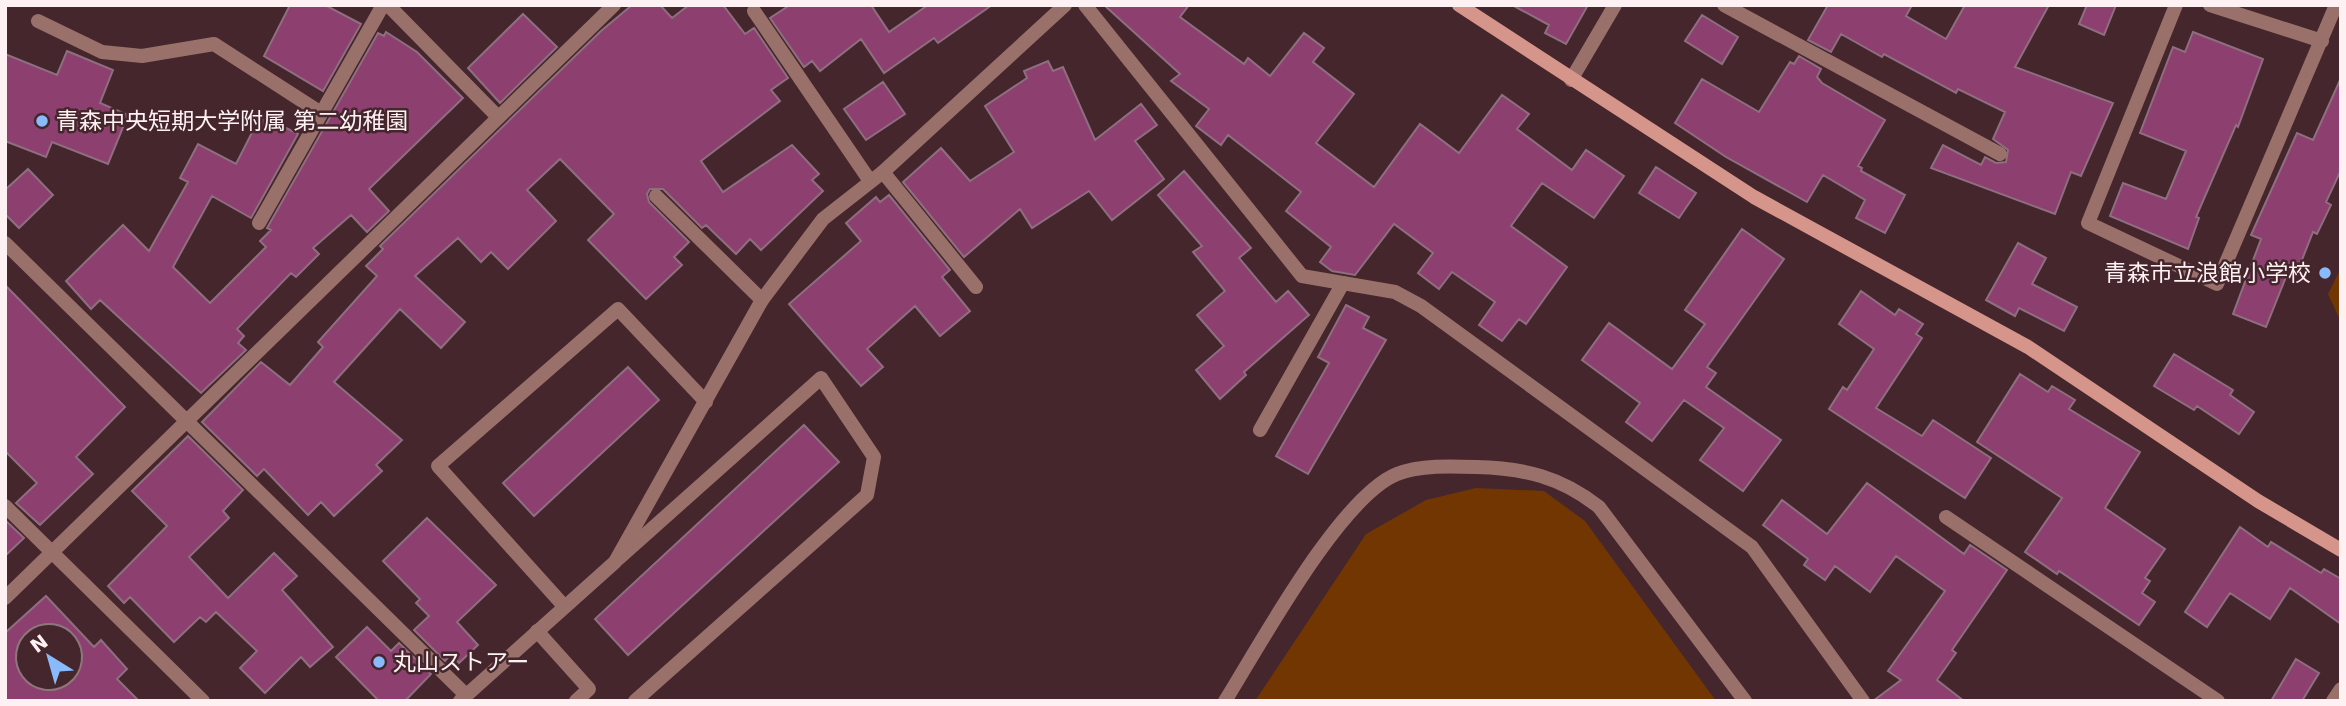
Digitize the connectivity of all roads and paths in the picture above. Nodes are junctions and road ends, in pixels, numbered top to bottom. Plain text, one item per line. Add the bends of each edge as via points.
1 (383, 5) edge
2 (388, 5) edge
3 (614, 5) edge
4 (1065, 5) edge
5 (1085, 5) edge
6 (1459, 5) edge
7 (1615, 5) edge
8 (1724, 5) edge
9 (2176, 5) edge
10 (2210, 5) edge
11 (2336, 5) edge
12 (754, 11) dead end
13 (38, 21) dead end
14 (2322, 41) junction
15 (1572, 80) junction
16 (321, 113) junction
17 (497, 116) junction
18 (2000, 154) dead end
19 (883, 172) junction
20 (870, 181) junction
21 (656, 196) dead end
22 (260, 223) dead end
23 (5, 243) edge
24 (1343, 283) junction
25 (976, 287) dead end
26 (762, 300) junction
27 (705, 402) junction
28 (186, 419) junction
29 (1260, 430) dead end
30 (5, 506) edge
31 (1947, 517) dead end
32 (2341, 550) edge
33 (52, 551) junction
34 (615, 562) junction
35 (5, 598) edge
36 (564, 606) junction
37 (537, 631) junction
38 (589, 689) junction
39 (2341, 689) edge
40 (463, 698) edge
41 (203, 701) edge
42 (576, 701) edge
43 (600, 701) edge
44 (635, 701) edge
45 (1225, 701) edge
46 (1745, 701) edge
47 (1863, 701) edge
48 (2218, 701) edge
49 (2333, 701) edge

1 - 16 street
2 - 17 street
3 - 17 street
4 - 19 street
5 - 24 street via 1302,276
6 - 15 street
7 - 15 street
8 - 18 street
9 - 14 street via 2088,223 2217,284
10 - 14 street
11 - 14 street
12 - 20 street
13 - 16 street via 102,52 142,56 214,44
15 - 32 street via 1755,197 2028,347 2258,501
16 - 22 street
17 - 28 street
19 - 20 street
19 - 25 street
20 - 26 street via 823,219
21 - 26 street
23 - 28 street
24 - 29 street
24 - 47 street via 1395,292 1421,306 1752,547
26 - 27 street
27 - 34 street
27 - 36 street via 618,309 438,466
28 - 33 street
28 - 40 street
30 - 33 street
31 - 48 street
33 - 35 street
33 - 41 street
34 - 36 street
34 - 44 street via 821,378 874,457 867,495
36 - 37 street
37 - 38 street
37 - 40 street
38 - 42 street
38 - 43 street
39 - 49 street
45 - 46 street via 1323,547 1362,497 1397,474 1446,466 1512,468 1546,475 1600,507

